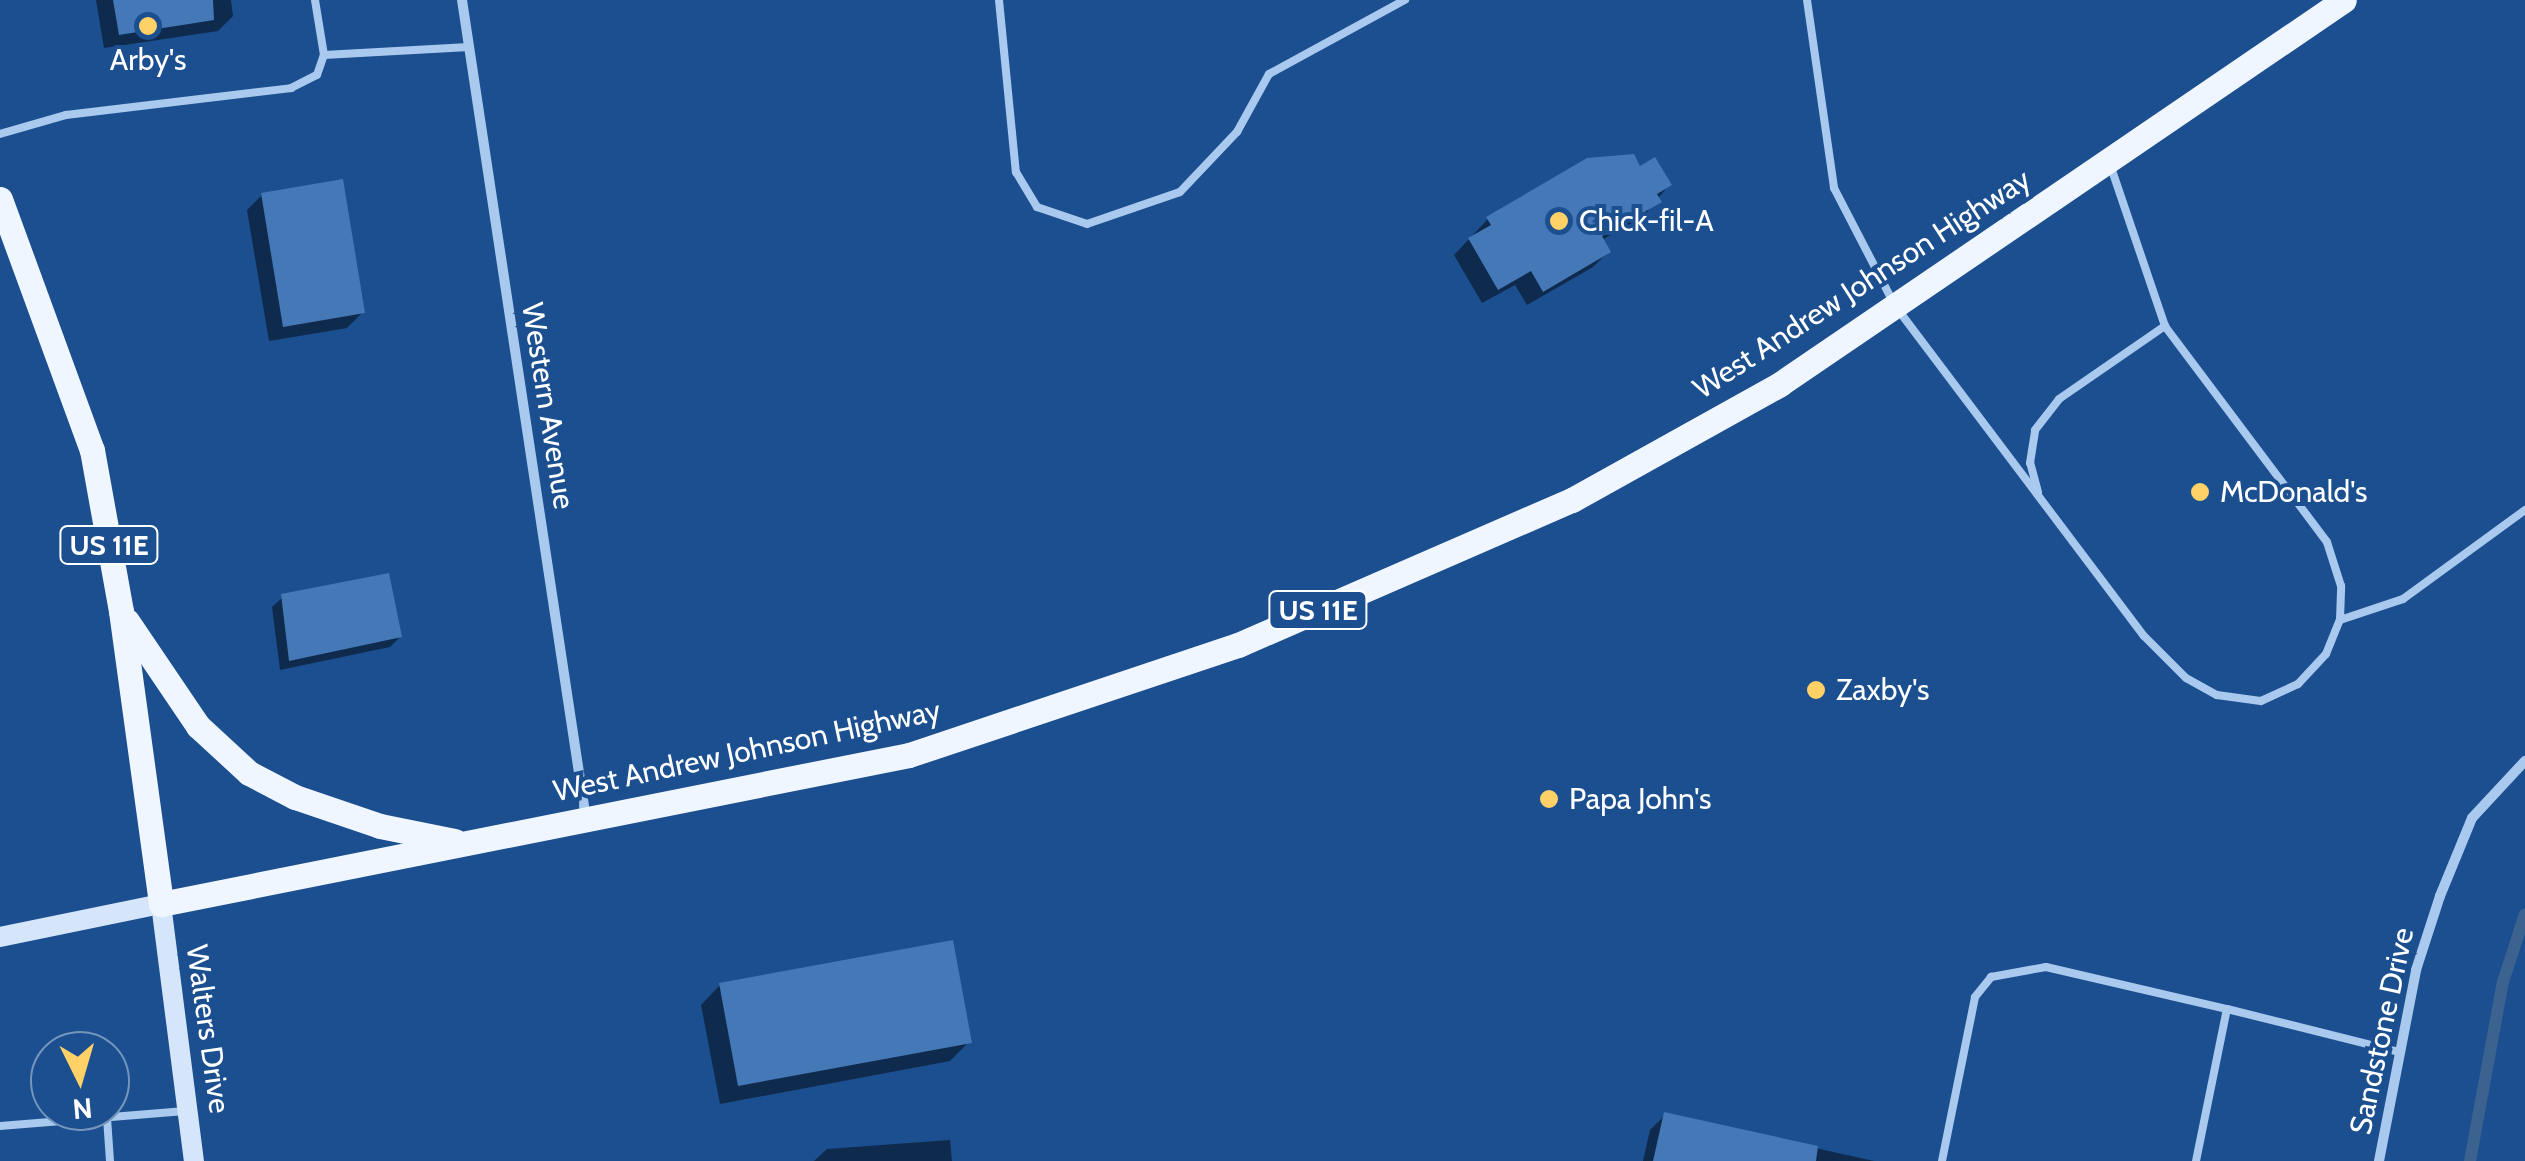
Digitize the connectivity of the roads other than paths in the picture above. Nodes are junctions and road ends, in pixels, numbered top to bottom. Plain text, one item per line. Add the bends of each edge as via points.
1 (315, 0) edge
2 (462, 0) edge
3 (999, 0) edge
4 (1405, 0) edge
5 (1807, 0) edge
6 (2344, 0) edge
7 (469, 47) junction
8 (324, 55) junction
9 (0, 134) edge
10 (2108, 160) junction
11 (0, 199) edge
12 (1895, 306) junction
13 (2165, 326) junction
14 (2039, 496) junction
15 (2525, 510) edge
16 (121, 611) junction
17 (2340, 620) junction
18 (2525, 761) edge
19 (586, 819) junction
20 (465, 843) junction
21 (161, 904) junction
22 (0, 936) edge
23 (2228, 1009) junction
24 (2400, 1052) junction
25 (190, 1111) junction
26 (130, 1116) edge
27 (30, 1124) edge
28 (0, 1126) edge
29 (108, 1131) edge
30 (110, 1161) edge
31 (194, 1161) edge
32 (1942, 1161) edge
33 (2196, 1161) edge
34 (2379, 1161) edge

1 - 8 lane
2 - 7 street, Western Avenue
3 - 4 lane via 1016,172 1037,207 1087,224 1180,192 1237,132 1269,74
5 - 12 lane via 1834,188
6 - 10 main road, West Andrew Johnson Highway / US 11E
7 - 8 lane
7 - 19 street, Western Avenue
8 - 9 lane via 316,75 291,88 66,115
10 - 12 main road, West Andrew Johnson Highway / US 11E
10 - 13 lane
11 - 16 main road, US 11E via 92,450
12 - 14 lane
12 - 19 main road, West Andrew Johnson Highway / US 11E via 1780,384 1572,500 1238,645 909,755
13 - 14 lane via 2059,399 2034,430 2030,463
13 - 17 lane via 2326,542 2342,586
14 - 17 lane via 2144,636 2186,678 2217,695 2262,700 2298,684 2326,654
15 - 17 lane via 2403,599
16 - 20 main road via 198,726 249,773 380,826
16 - 21 main road, US 11E
18 - 24 street, Sandstone Drive via 2472,818 2416,970
19 - 20 main road, West Andrew Johnson Highway / US 11E
20 - 21 main road, West Andrew Johnson Highway / US 11E
21 - 22 street, West Andrew Johnson Highway
21 - 25 street, Walters Drive
23 - 24 lane
23 - 32 lane via 2046,967 1991,977 1975,997
23 - 33 lane
24 - 34 street, Sandstone Drive
25 - 26 lane
25 - 31 street, Walters Drive
27 - 28 lane
29 - 30 lane

